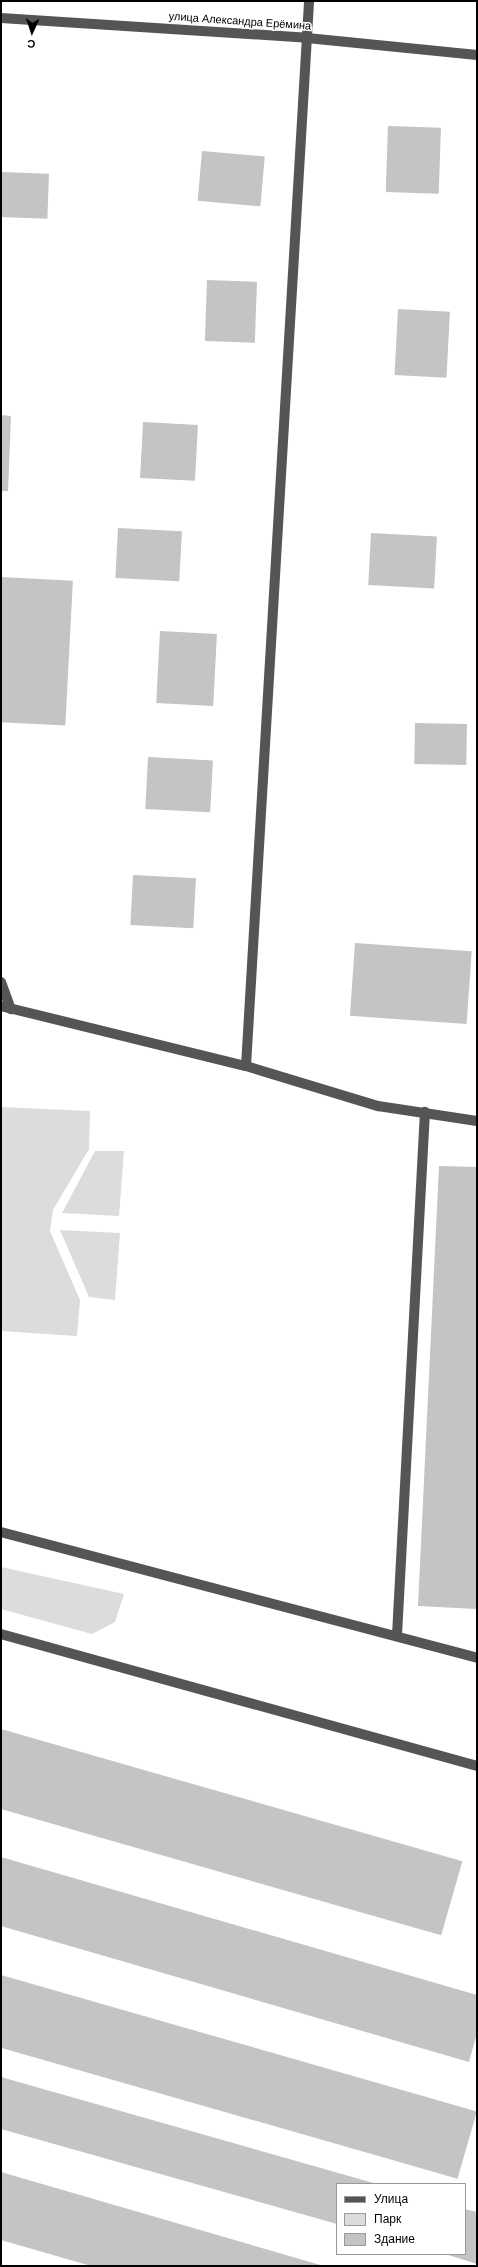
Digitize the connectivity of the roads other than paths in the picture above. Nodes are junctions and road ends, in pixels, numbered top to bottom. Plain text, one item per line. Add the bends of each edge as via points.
1 (309, 1) edge
2 (1, 18) edge
3 (307, 38) junction
4 (477, 55) edge
5 (1, 982) edge
6 (1, 1006) edge
7 (11, 1009) junction
8 (246, 1066) junction
9 (425, 1112) junction
10 (477, 1121) edge
11 (1, 1532) edge
12 (1, 1634) edge
13 (397, 1635) junction
14 (477, 1658) edge
15 (477, 1766) edge

1 - 3 street
2 - 3 street, улица Александра Ерёмина
3 - 4 street, улица Александра Ерёмина
3 - 8 street
5 - 7 street
6 - 7 street
7 - 8 street
8 - 9 street via 378,1106
9 - 10 street
9 - 13 street
11 - 13 street
12 - 15 street
13 - 14 street

